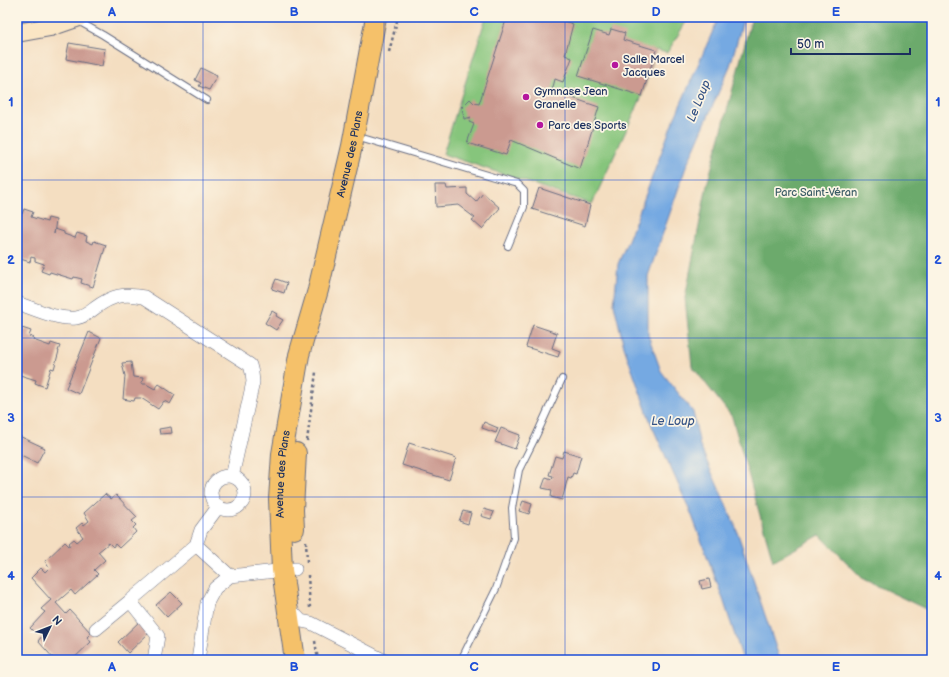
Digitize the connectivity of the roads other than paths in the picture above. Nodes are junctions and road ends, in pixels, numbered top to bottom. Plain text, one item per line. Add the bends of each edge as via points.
1 (376, 17) edge
2 (77, 18) edge
3 (17, 33) edge
4 (208, 100) dead end
5 (354, 136) junction
6 (508, 246) dead end
7 (17, 303) edge
8 (562, 379) dead end
9 (232, 477) junction
10 (218, 507) junction
11 (196, 546) junction
12 (289, 569) junction
13 (230, 576) junction
14 (130, 601) junction
15 (287, 606) junction
16 (306, 622) junction
17 (96, 629) dead end
18 (154, 660) edge
19 (198, 660) edge
20 (295, 660) edge
21 (308, 660) edge
22 (383, 660) edge
23 (461, 660) edge

1 - 5 main road, Avenue des Plans
2 - 3 street via 50,27
2 - 4 lane
5 - 6 lane via 516,184 524,191 524,208
5 - 12 main road, Avenue des Plans via 318,290 299,355 282,454 279,499
7 - 9 street via 59,317 76,318 117,296 129,294 144,297 250,365 253,382
8 - 23 lane via 520,470 512,508 514,538 496,589
9 - 10 street via 221,478 213,486 212,498
9 - 10 street via 238,479 244,487 243,503 234,510 223,510
10 - 11 street via 201,530
11 - 13 street
11 - 14 street
12 - 13 street
12 - 15 main road, Avenue des Plans
12 - 16 main road, Avenue des Plans
13 - 19 street via 215,588 207,603
14 - 17 street
14 - 18 street via 158,636
15 - 16 street
15 - 20 main road, Avenue des Plans
16 - 21 main road, Avenue des Plans
16 - 22 street

